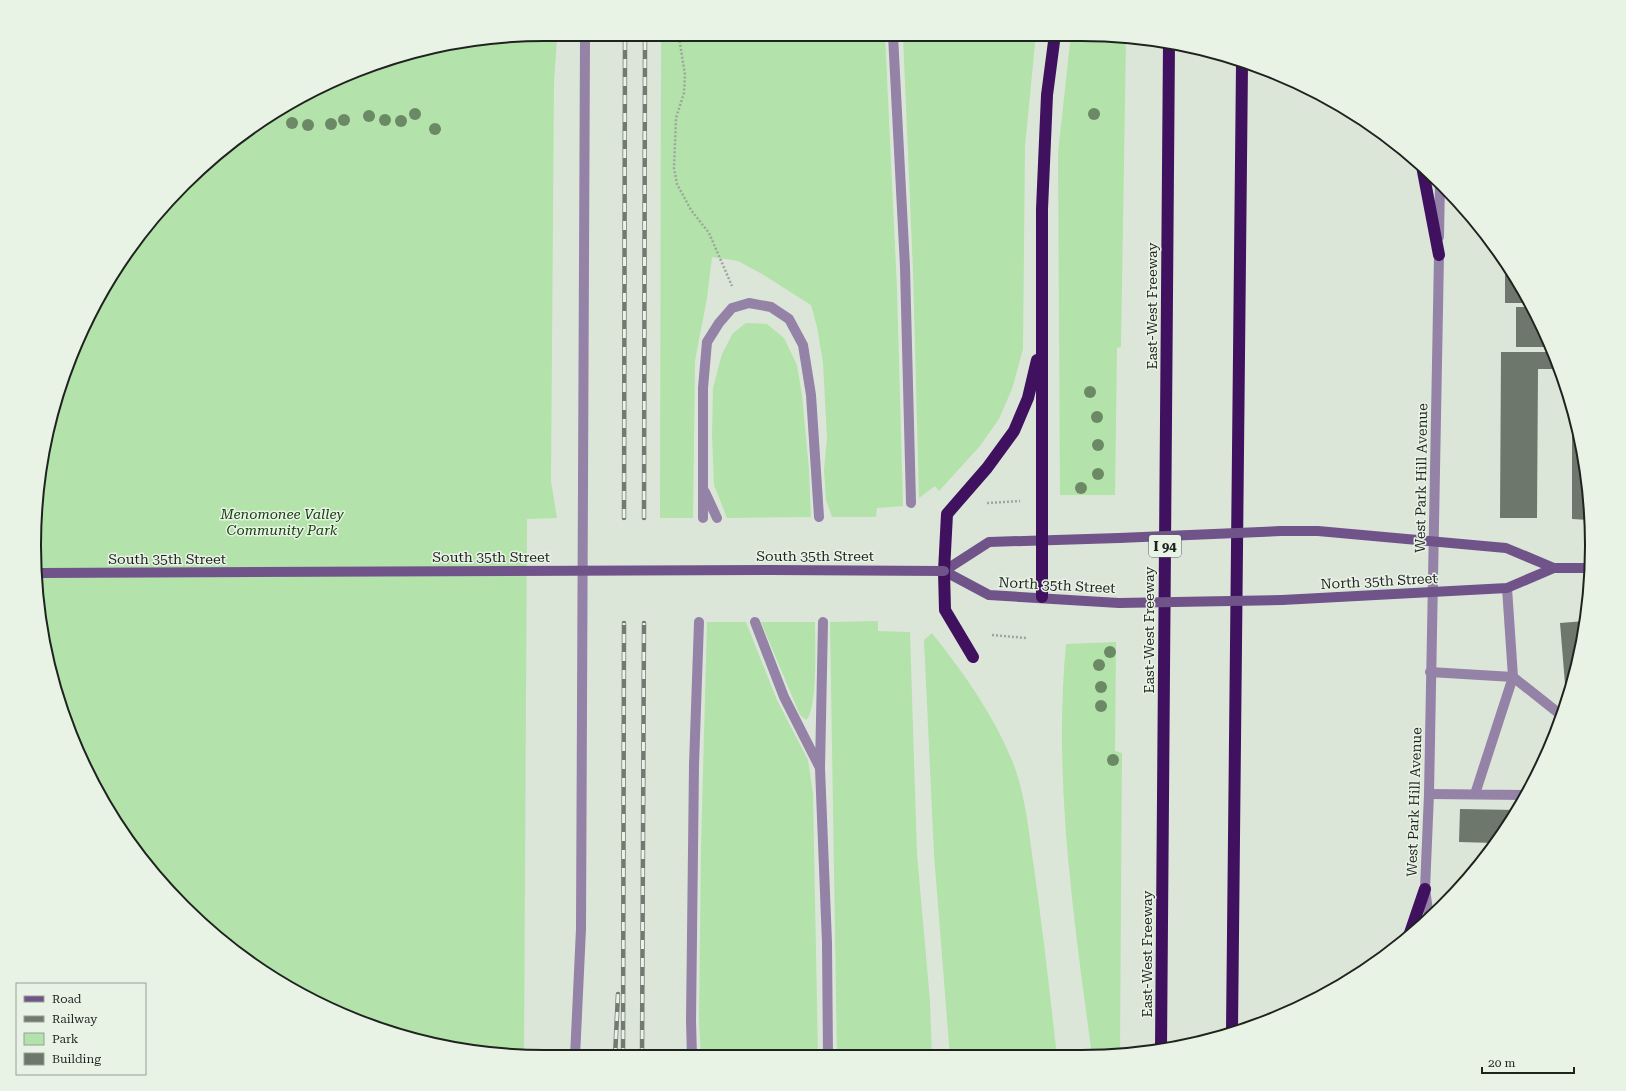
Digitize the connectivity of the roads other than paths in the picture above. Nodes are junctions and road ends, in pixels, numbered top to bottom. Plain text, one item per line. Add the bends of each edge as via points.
1 (585, 41) edge
2 (894, 41) edge
3 (1054, 41) edge
4 (1169, 49) edge
5 (1242, 68) edge
6 (1424, 177) edge
7 (1440, 192) edge
8 (1439, 255) junction
9 (1042, 342) junction
10 (704, 490) junction
11 (911, 503) dead end
12 (819, 517) dead end
13 (703, 518) dead end
14 (717, 518) dead end
15 (1042, 540) junction
16 (1434, 542) junction
17 (1554, 568) junction
18 (1584, 568) edge
19 (944, 571) junction
20 (42, 573) edge
21 (1507, 588) junction
22 (1432, 592) junction
23 (1042, 597) junction
24 (699, 622) dead end
25 (756, 622) dead end
26 (823, 622) dead end
27 (973, 657) dead end
28 (1430, 672) junction
29 (1513, 677) junction
30 (1557, 712) edge
31 (820, 768) junction
32 (1429, 794) junction
33 (1476, 794) junction
34 (1519, 795) edge
35 (1425, 889) junction
36 (1428, 911) edge
37 (1413, 925) edge
38 (1232, 1026) edge
39 (1161, 1043) edge
40 (575, 1050) edge
41 (692, 1050) edge
42 (828, 1050) edge

1 - 40 street via 581,929
2 - 11 street via 905,267
3 - 9 highway via 1046,95 1042,209
4 - 39 highway, East-West Freeway / I 94
5 - 38 highway
6 - 8 highway
7 - 8 street, West Park Hill Avenue
8 - 16 street, West Park Hill Avenue
9 - 15 highway
9 - 19 highway via 1028,398 1014,431 947,514
10 - 12 street via 703,388 707,342 732,308 749,303 771,307 789,320 803,345 811,395
10 - 13 street
10 - 14 street
15 - 16 main road, North 35th Street, bridge via 1318,531
15 - 19 main road, North 35th Street via 989,542
15 - 23 highway
16 - 17 main road, North 35th Street via 1506,548
16 - 22 street, West Park Hill Avenue
17 - 18 main road, North 35th Street
17 - 21 main road, North 35th Street
19 - 20 main road, South 35th Street, bridge
19 - 23 main road, North 35th Street via 989,595
19 - 27 highway via 945,610
21 - 22 main road, North 35th Street
21 - 29 street
22 - 23 main road, North 35th Street, bridge via 1282,600 1119,603
22 - 28 street, West Park Hill Avenue
24 - 41 street via 694,765
25 - 31 street via 784,697
26 - 31 street
28 - 29 street
28 - 32 street, West Park Hill Avenue
29 - 30 street
29 - 33 street
31 - 42 street
32 - 33 street
32 - 35 street, West Park Hill Avenue
33 - 34 street
35 - 36 street, West Park Hill Avenue
35 - 37 highway

